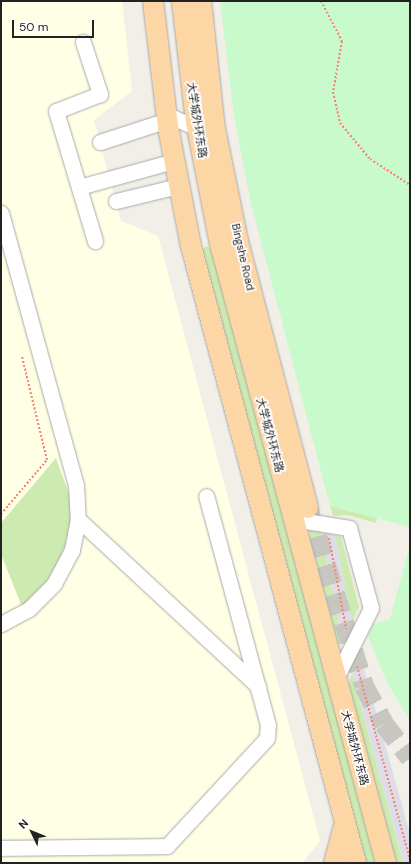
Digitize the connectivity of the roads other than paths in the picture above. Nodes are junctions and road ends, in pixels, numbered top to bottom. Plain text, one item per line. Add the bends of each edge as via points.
1 (153, 1) edge
2 (182, 1) edge
3 (201, 1) edge
4 (185, 28) junction
5 (156, 31) junction
6 (82, 42) dead end
7 (167, 120) junction
8 (197, 128) junction
9 (100, 142) dead end
10 (174, 161) junction
11 (178, 186) junction
12 (79, 187) junction
13 (116, 201) dead end
14 (1, 213) edge
15 (218, 239) junction
16 (95, 241) dead end
17 (191, 246) junction
18 (206, 496) dead end
19 (300, 513) junction
20 (78, 519) junction
21 (1, 624) edge
22 (336, 678) junction
23 (258, 686) junction
24 (344, 818) junction
25 (1, 848) edge
26 (334, 863) edge
27 (356, 863) edge
28 (386, 863) edge

1 - 5 main road
2 - 4 main road, 大学城外环东路
3 - 19 main road, Bingshe Road via 216,129 238,240
4 - 5 main road via 183,37 172,44 159,39
4 - 8 main road, 大学城外环东路
5 - 7 main road
6 - 12 lane via 100,94 56,110
7 - 8 lane via 180,119
7 - 9 lane
7 - 10 main road
8 - 15 main road, 大学城外环东路
10 - 11 main road
10 - 12 lane
11 - 13 lane
11 - 17 main road
12 - 16 lane
14 - 20 lane via 76,485
15 - 17 main road via 206,238
15 - 19 main road, 大学城外环东路
17 - 24 main road
18 - 23 lane
19 - 22 main road, 大学城外环东路
19 - 22 lane via 349,528 371,608
20 - 21 lane via 72,550 54,584 29,609
20 - 23 lane
22 - 28 main road, 大学城外环东路
23 - 25 lane via 268,725 267,738 168,846
24 - 26 main road via 342,841
24 - 27 main road

